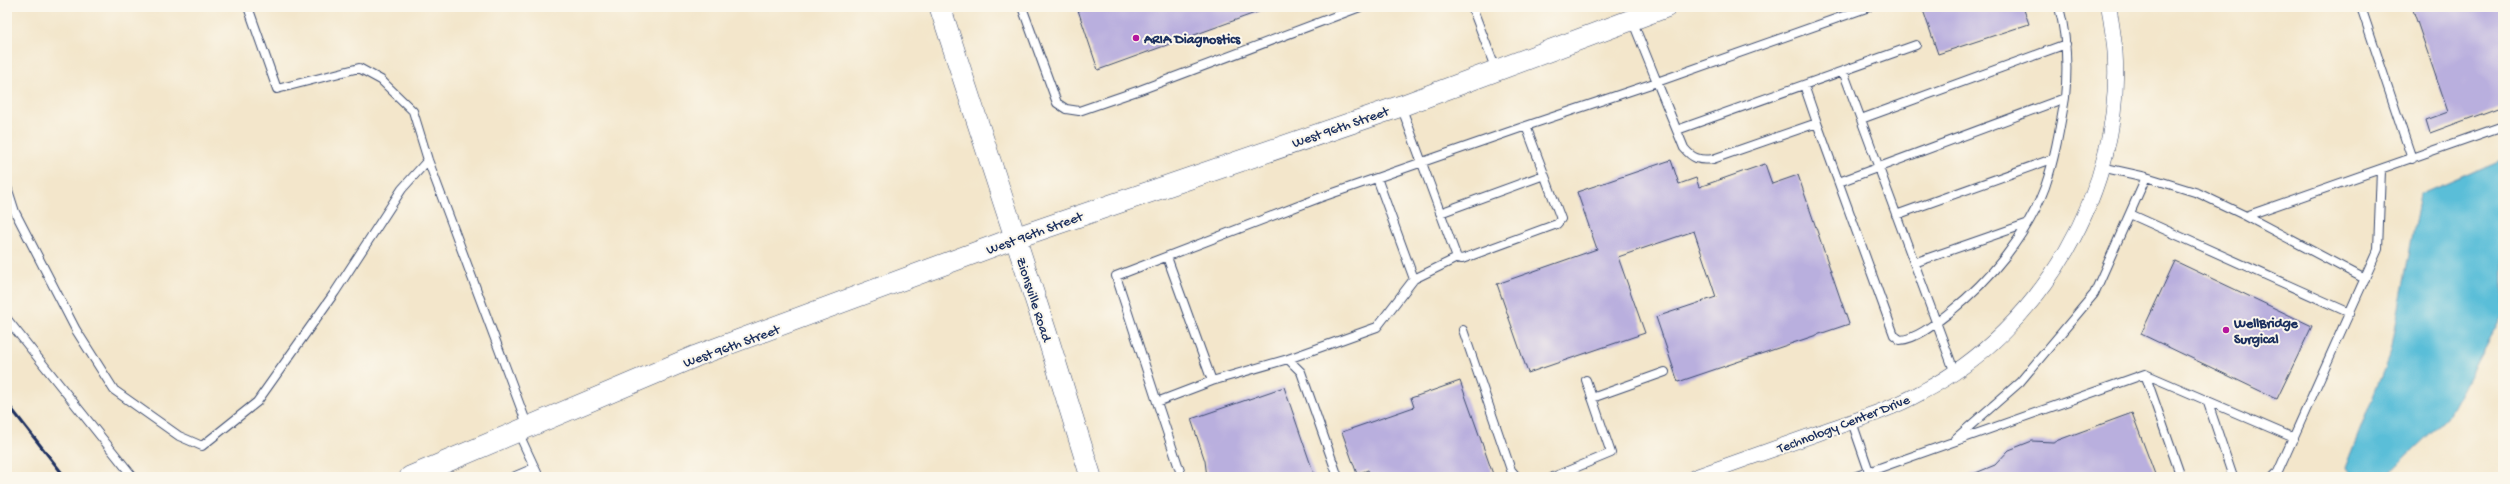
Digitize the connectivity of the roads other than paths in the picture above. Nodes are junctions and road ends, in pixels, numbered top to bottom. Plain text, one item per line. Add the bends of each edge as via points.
1 (248, 7) edge
2 (940, 7) edge
3 (1022, 7) edge
4 (1360, 7) edge
5 (1472, 7) edge
6 (1666, 7) edge
7 (1869, 7) edge
8 (2059, 7) edge
9 (2109, 7) edge
10 (2360, 7) edge
11 (1632, 19) junction
12 (2066, 44) junction
13 (1916, 45) dead end
14 (1496, 71) junction
15 (1843, 71) junction
16 (1657, 82) junction
17 (1804, 85) junction
18 (2065, 98) junction
19 (1401, 106) junction
20 (1860, 119) junction
21 (1817, 123) junction
22 (1526, 126) junction
23 (2503, 126) edge
24 (1677, 130) junction
25 (2052, 159) junction
26 (2412, 159) junction
27 (428, 160) junction
28 (1422, 163) junction
29 (1878, 167) junction
30 (2101, 168) junction
31 (2381, 170) junction
32 (1544, 175) junction
33 (2146, 177) junction
34 (1377, 178) junction
35 (1839, 182) junction
36 (7, 187) edge
37 (1440, 213) junction
38 (2130, 214) junction
39 (1896, 215) junction
40 (2246, 216) junction
41 (2026, 224) junction
42 (1015, 238) junction
43 (1167, 257) junction
44 (1457, 258) junction
45 (1914, 263) junction
46 (1414, 279) junction
47 (2365, 279) junction
48 (2350, 313) junction
49 (7, 319) edge
50 (1936, 323) junction
51 (1463, 330) dead end
52 (1288, 359) junction
53 (1665, 372) dead end
54 (1954, 373) junction
55 (2145, 374) junction
56 (1586, 380) dead end
57 (1212, 381) junction
58 (1592, 398) junction
59 (2206, 400) junction
60 (1157, 402) junction
61 (1852, 422) junction
62 (523, 430) junction
63 (2294, 438) junction
64 (1952, 442) junction
65 (534, 468) junction
66 (1870, 474) edge
67 (134, 477) edge
68 (410, 477) edge
69 (513, 477) edge
70 (539, 477) edge
71 (1091, 477) edge
72 (1182, 477) edge
73 (1338, 477) edge
74 (1517, 477) edge
75 (1553, 477) edge
76 (1695, 477) edge
77 (1854, 477) edge
78 (2181, 477) edge
79 (2233, 477) edge
80 (2273, 477) edge

1 - 27 lane via 277,89 359,68 381,80 413,111
2 - 42 main road, Zionsville Road
3 - 4 lane via 1056,103 1066,109 1079,111
5 - 14 lane
6 - 11 main road, West 96th Street
7 - 16 lane
8 - 12 lane
9 - 30 street, Technology Center Drive via 2115,53 2114,96
10 - 26 lane
11 - 14 main road, West 96th Street
11 - 16 lane
12 - 18 lane via 2068,72
12 - 20 lane
13 - 15 lane
14 - 19 main road, West 96th Street
15 - 17 lane
15 - 20 lane
16 - 22 lane
16 - 24 lane
17 - 21 lane
17 - 24 lane
18 - 25 lane
18 - 29 lane
19 - 28 lane
19 - 42 main road, West 96th Street
20 - 29 lane
21 - 24 lane via 1705,161 1689,155
21 - 35 lane
22 - 28 lane
22 - 32 lane
23 - 26 lane
25 - 39 lane
25 - 41 lane via 2044,188
26 - 31 lane
27 - 36 lane via 402,188 335,292 257,402 202,446 178,436 114,390 76,330 15,212
27 - 62 lane
28 - 34 lane
28 - 37 lane
29 - 35 lane
29 - 39 lane
30 - 33 lane
30 - 54 street, Technology Center Drive via 2089,205 2054,272 2005,329
31 - 40 lane
31 - 47 lane via 2378,249
32 - 37 lane
32 - 44 lane via 1561,219 1557,224 1462,259
33 - 38 lane
33 - 40 lane via 2198,193
34 - 43 lane
34 - 46 lane
35 - 50 lane via 1894,335 1900,340 1908,340
37 - 44 lane
38 - 48 lane
38 - 64 lane via 2094,294 2020,382
39 - 45 lane
40 - 47 lane
41 - 45 lane
41 - 50 lane via 2018,239 1978,288
42 - 62 main road, West 96th Street via 696,356
42 - 71 main road, Zionsville Road
43 - 57 lane
43 - 60 lane via 1116,276
44 - 46 lane
45 - 50 lane
46 - 52 lane via 1377,327
47 - 48 lane
48 - 63 lane
49 - 67 lane
50 - 54 lane
51 - 74 lane via 1511,470
52 - 57 lane
52 - 73 lane via 1301,372
53 - 58 lane
54 - 61 street, Technology Center Drive via 1888,409
55 - 59 lane
55 - 64 lane
55 - 78 lane
56 - 58 lane
57 - 60 lane
58 - 75 lane via 1611,453
59 - 63 lane
59 - 79 lane
60 - 72 lane
61 - 66 lane
61 - 76 street, Technology Center Drive
62 - 65 lane
62 - 68 main road, West 96th Street
63 - 80 lane via 2278,472
64 - 66 lane
65 - 69 lane
65 - 70 lane
66 - 77 lane

